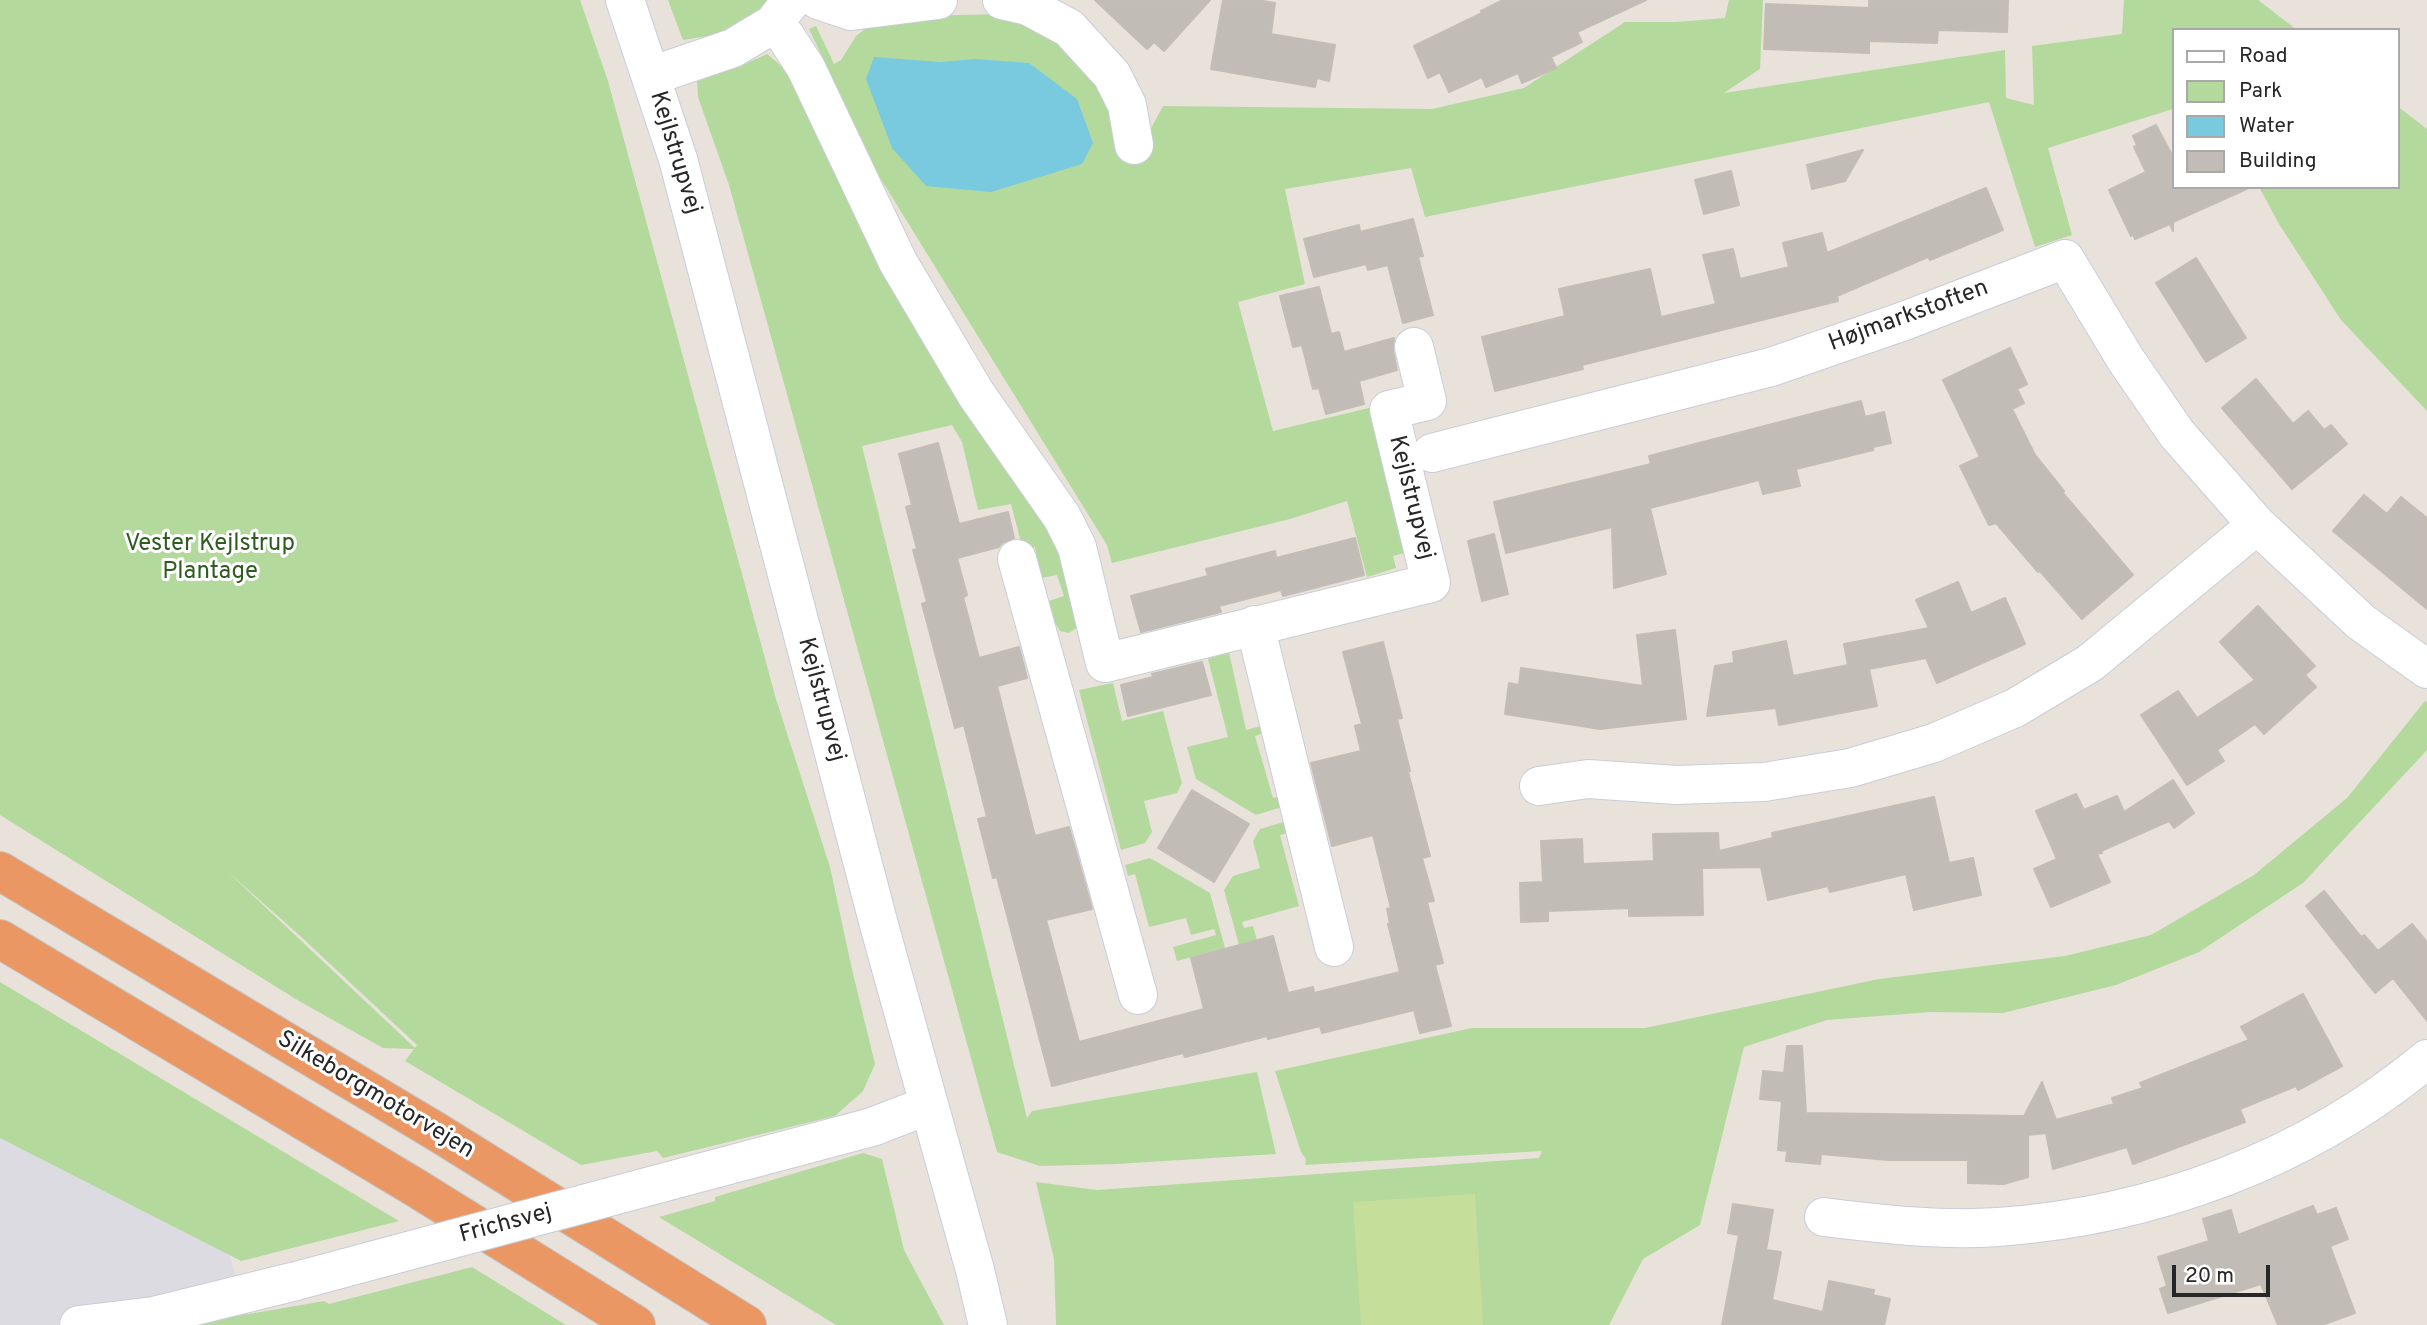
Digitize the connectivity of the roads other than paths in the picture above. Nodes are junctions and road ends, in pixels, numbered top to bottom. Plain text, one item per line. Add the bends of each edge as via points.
1 (625, 0) edge
2 (818, 0) edge
3 (938, 0) edge
4 (1002, 0) edge
5 (782, 12) edge
6 (651, 76) junction
7 (1134, 145) dead end
8 (1414, 347) dead end
9 (1432, 453) dead end
10 (2257, 525) junction
11 (1017, 559) dead end
12 (1255, 625) junction
13 (1100, 643) junction
14 (1046, 664) junction
15 (2427, 668) edge
16 (1539, 786) dead end
17 (0, 871) edge
18 (0, 939) edge
19 (1334, 947) dead end
20 (1138, 995) dead end
21 (2427, 1059) edge
22 (929, 1105) junction
23 (1824, 1217) dead end
24 (79, 1325) edge
25 (636, 1325) edge
26 (747, 1325) edge
27 (988, 1325) edge

1 - 6 street, Kejlstrupvej
2 - 3 street via 851,11
4 - 7 street via 1028,6 1069,28 1104,65 1126,105
5 - 6 street, Kejlstrupvej via 733,48
5 - 13 street, Kejlstrupvej via 786,37 806,68 905,274 976,394 1062,517 1077,547
6 - 22 street, Kejlstrupvej via 678,159
8 - 12 street, Kejlstrupvej via 1427,401 1389,410 1431,583
9 - 10 street, Højmarkstoften via 1771,368 2065,259 2177,434
10 - 15 street, Højmarkstoften via 2361,622
10 - 16 street via 2090,663 2015,708 1934,743 1850,768 1764,782 1676,785 1588,779
11 - 14 street
12 - 13 street, Kejlstrupvej via 1105,663
12 - 19 street
13 - 14 street
14 - 20 street
17 - 26 highway, Silkeborgmotorvejen via 437,1132
18 - 25 highway
21 - 23 street via 2328,1129 2250,1167 2169,1197 2084,1217 1997,1227 1910,1227
22 - 24 street, Frichsvej, bridge via 872,1127 296,1280 154,1316
22 - 27 street, Kejlstrupvej

